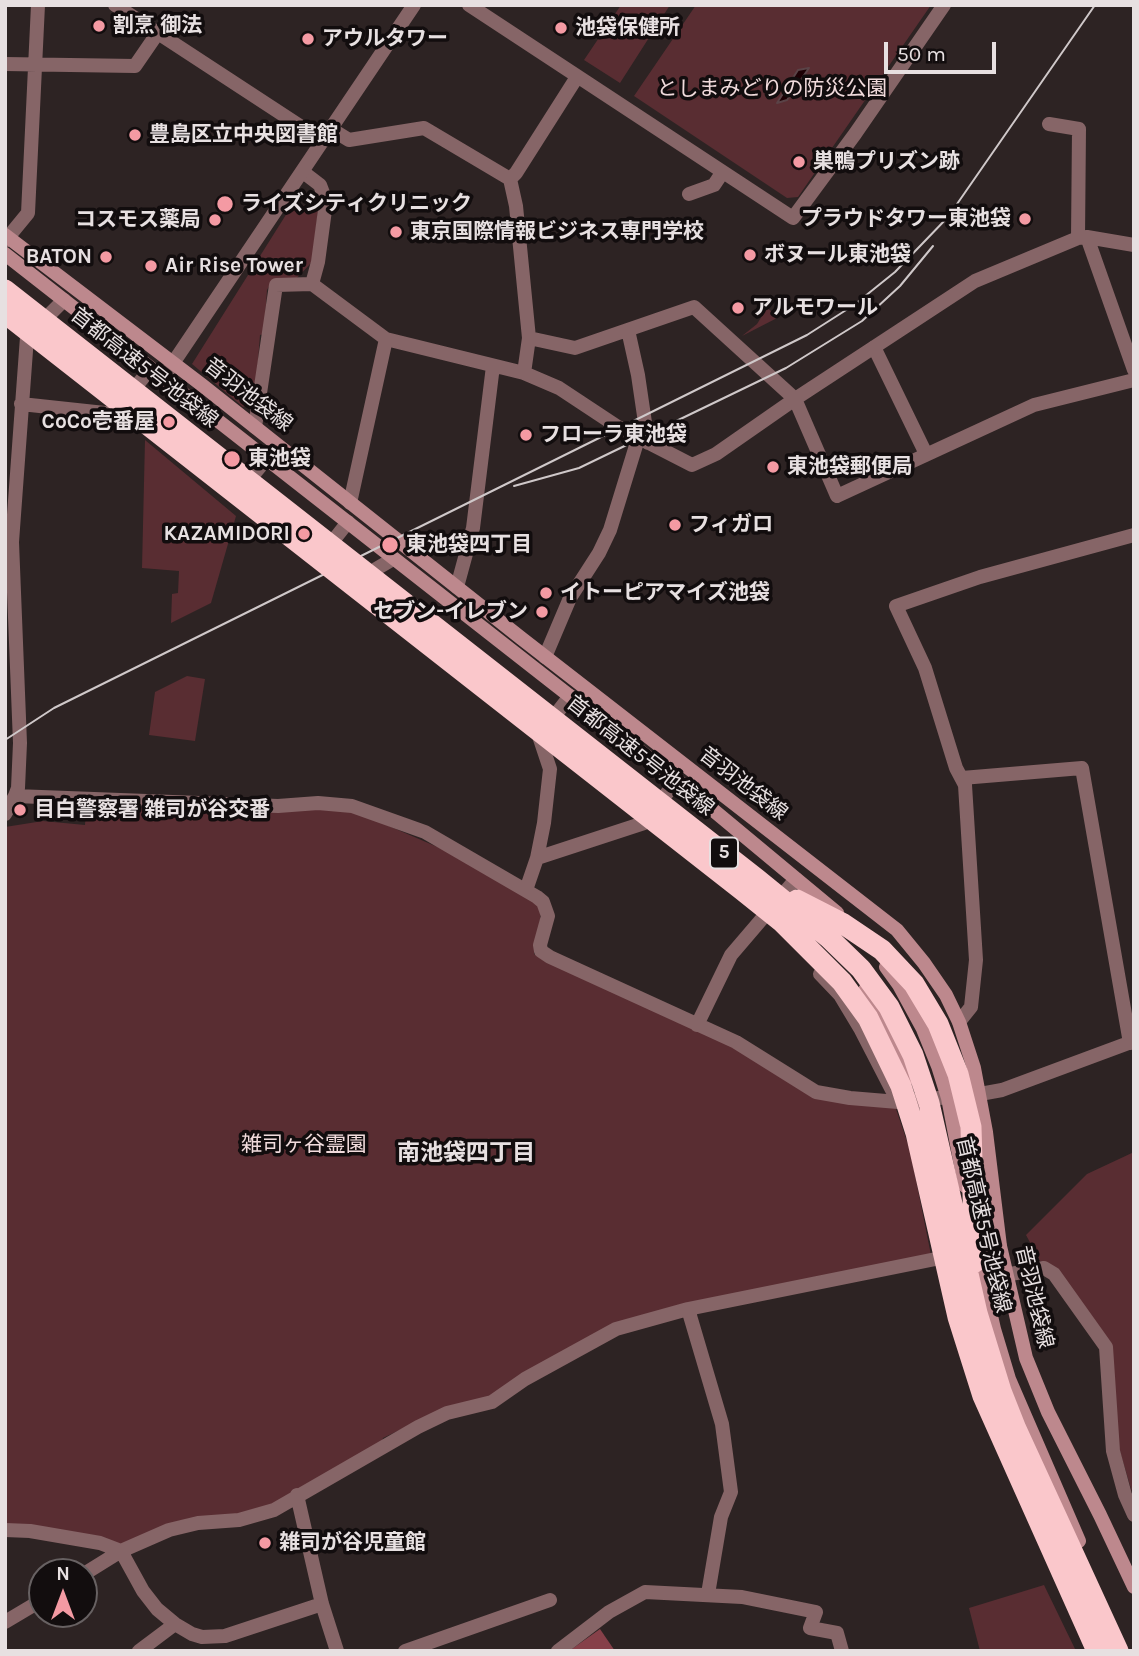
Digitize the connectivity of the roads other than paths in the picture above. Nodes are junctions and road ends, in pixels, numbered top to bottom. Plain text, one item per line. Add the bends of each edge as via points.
1 (38, 5) edge
2 (115, 5) edge
3 (414, 5) edge
4 (469, 5) edge
5 (944, 5) edge
6 (136, 11) edge
7 (157, 34) junction
8 (5, 64) edge
9 (35, 64) junction
10 (577, 77) junction
11 (1049, 124) dead end
12 (327, 135) junction
13 (303, 172) junction
14 (722, 173) junction
15 (510, 179) junction
16 (689, 194) dead end
17 (6, 238) edge
18 (1083, 238) junction
19 (1134, 245) edge
20 (5, 254) edge
21 (312, 284) junction
22 (5, 290) edge
23 (64, 300) junction
24 (5, 313) edge
25 (5, 320) edge
26 (628, 330) junction
27 (27, 337) junction
28 (529, 338) junction
29 (386, 339) junction
30 (874, 347) junction
31 (173, 363) junction
32 (493, 366) junction
33 (150, 369) junction
34 (1134, 370) edge
35 (524, 373) junction
36 (163, 378) junction
37 (1134, 380) edge
38 (795, 399) junction
39 (21, 404) junction
40 (118, 409) junction
41 (255, 427) junction
42 (643, 441) junction
43 (926, 454) junction
44 (268, 457) junction
45 (234, 499) junction
46 (350, 503) junction
47 (348, 522) junction
48 (1134, 535) edge
49 (393, 559) junction
50 (457, 587) junction
51 (545, 657) junction
52 (570, 696) junction
53 (539, 736) junction
54 (962, 778) junction
55 (677, 780) junction
56 (15, 796) junction
57 (5, 814) edge
58 (646, 820) junction
59 (537, 859) junction
60 (757, 879) junction
61 (796, 879) junction
62 (526, 890) junction
63 (765, 914) junction
64 (959, 1022) junction
65 (698, 1025) junction
66 (1132, 1042) edge
67 (980, 1094) junction
68 (948, 1098) junction
69 (918, 1100) junction
70 (898, 1102) junction
71 (1000, 1247) junction
72 (976, 1251) junction
73 (953, 1256) junction
74 (1005, 1275) junction
75 (688, 1309) junction
76 (977, 1313) junction
77 (297, 1495) junction
78 (1134, 1515) edge
79 (5, 1530) edge
80 (121, 1551) junction
81 (98, 1565) edge
82 (1134, 1587) edge
83 (708, 1594) junction
84 (550, 1600) dead end
85 (322, 1604) junction
86 (28, 1608) edge
87 (5, 1622) edge
88 (175, 1624) junction
89 (139, 1651) edge
90 (337, 1651) edge
91 (405, 1651) edge
92 (558, 1651) edge
93 (842, 1651) edge
94 (1097, 1651) edge
95 (1106, 1651) edge
96 (1118, 1651) edge
97 (1127, 1651) edge

1 - 9 street
2 - 6 street
3 - 12 street
4 - 10 street
5 - 14 street via 793,218
6 - 7 street
7 - 9 street via 135,66
7 - 12 street
8 - 9 street
9 - 17 street via 27,213
10 - 14 street
10 - 15 street
11 - 18 street via 1079,129
12 - 13 street
12 - 15 street via 349,140 424,128
13 - 21 street via 320,184 325,210
13 - 31 street
14 - 16 street via 714,185
15 - 28 street
17 - 31 main road, 音羽池袋線
18 - 19 street
18 - 30 street via 975,281
18 - 34 street
20 - 23 main road, 音羽池袋線
21 - 29 street
21 - 41 street via 276,285
22 - 60 highway, 首都高速5号池袋線 / 5, bridge
23 - 27 street
23 - 33 main road, 音羽池袋線
24 - 94 highway, 首都高速5号池袋線 / 5, bridge via 782,922 842,982 868,1018 901,1086 955,1304 983,1396
25 - 27 street
26 - 28 street via 575,348
26 - 38 street via 694,307
26 - 42 street via 638,375
27 - 39 street
27 - 40 street
28 - 35 street
29 - 32 street
29 - 46 street
30 - 38 street
30 - 43 street
31 - 36 street
31 - 41 main road, 音羽池袋線
32 - 35 street
32 - 50 street via 473,530
33 - 36 main road, 音羽池袋線
33 - 40 street
35 - 42 street via 559,388
36 - 44 main road, 音羽池袋線
37 - 43 street via 1034,405
38 - 42 street via 692,465
38 - 43 street via 837,496
39 - 40 street via 114,414
39 - 56 street via 12,542 19,743
40 - 45 street
41 - 46 main road, 音羽池袋線
42 - 51 street via 610,530 570,598
44 - 45 street
44 - 47 main road, 音羽池袋線
45 - 47 street via 316,563
46 - 50 main road, 音羽池袋線
47 - 49 main road, 音羽池袋線
48 - 54 street via 980,577 896,606 925,668
49 - 52 main road, 音羽池袋線
49 - 53 street via 376,569 362,597
50 - 51 main road, 音羽池袋線
51 - 64 main road, 音羽池袋線 via 897,930 935,976
52 - 53 street
52 - 55 main road, 音羽池袋線
53 - 58 street
53 - 59 street via 550,769
54 - 64 street via 976,960 971,1007
54 - 66 street via 1082,768
55 - 58 street
55 - 61 main road, 音羽池袋線
56 - 57 street
56 - 62 street via 352,806 425,832
58 - 59 street
58 - 63 street
59 - 62 street
60 - 76 highway, 首都高速5号池袋線 / 5, bridge via 846,954 875,987 901,1029 929,1103
60 - 76 highway, bridge via 842,923 882,950 914,984 938,1024 958,1074 971,1127
61 - 63 street
61 - 68 main road, 音羽池袋線 via 879,956 923,1029
61 - 69 main road, 音羽池袋線 via 883,1018
62 - 65 street via 542,902 548,916 541,951
63 - 65 street via 731,956
63 - 70 street via 840,995
64 - 67 main road, 音羽池袋線
65 - 70 street via 736,1042 816,1092
66 - 67 street
67 - 68 street
67 - 71 main road, 音羽池袋線
68 - 69 street
68 - 72 main road, 音羽池袋線
69 - 70 street
69 - 73 main road, 音羽池袋線
71 - 72 street
71 - 74 main road, 音羽池袋線
72 - 73 street
72 - 97 main road, 音羽池袋線 via 1009,1380
73 - 75 street
73 - 95 main road, 音羽池袋線 via 971,1334 994,1402
74 - 78 street via 1044,1268 1054,1274 1106,1347 1113,1451
74 - 82 main road, 音羽池袋線 via 1035,1384
75 - 77 street via 616,1329 492,1402 447,1413
75 - 83 street via 722,1424 731,1492 721,1517
76 - 96 highway, 首都高速5号池袋線 / 5, bridge via 1016,1429
77 - 80 street via 274,1510 169,1530
77 - 85 street
79 - 80 street via 100,1543
80 - 81 street
80 - 88 street via 143,1591
83 - 92 street via 645,1592 609,1612
83 - 93 street via 816,1612 810,1628 837,1633
84 - 91 street
85 - 88 street via 212,1638
85 - 90 street
86 - 87 street
88 - 89 street

